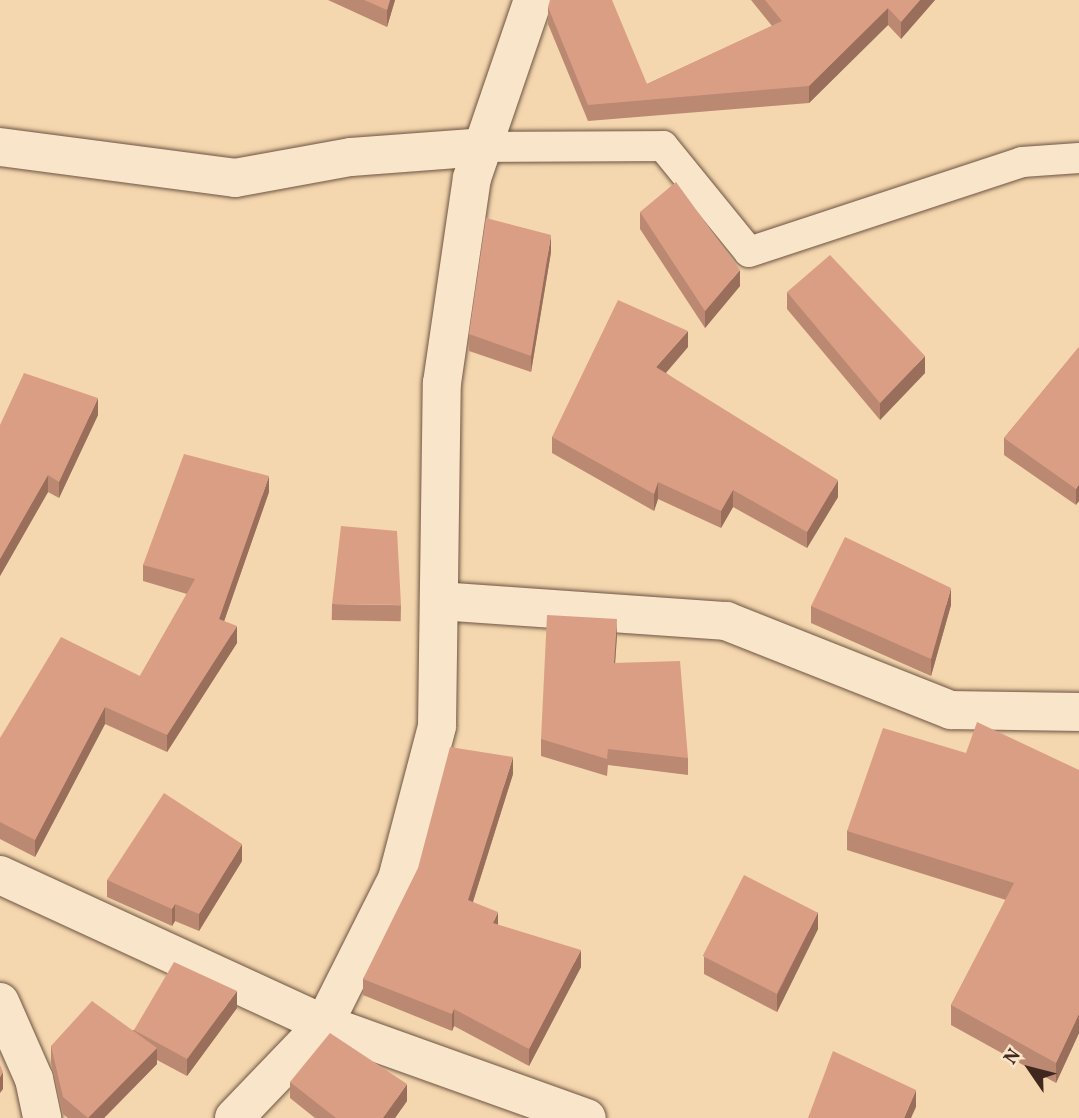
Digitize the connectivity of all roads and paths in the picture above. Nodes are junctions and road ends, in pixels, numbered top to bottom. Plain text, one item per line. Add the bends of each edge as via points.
1 (533, 0) edge
2 (0, 147) edge
3 (483, 147) junction
4 (1079, 158) edge
5 (440, 601) junction
6 (1079, 712) edge
7 (0, 875) edge
8 (0, 1002) edge
9 (324, 1024) junction
10 (42, 1118) edge
11 (234, 1118) edge
12 (587, 1118) edge

1 - 3 street
2 - 3 street via 235,178 351,157
3 - 4 lane via 663,146 749,253 1022,162
3 - 5 street via 472,178 442,383
5 - 6 street via 726,621 951,710
5 - 9 street via 437,726 397,879
7 - 9 street
8 - 10 street via 34,1079
9 - 11 street
9 - 12 street

